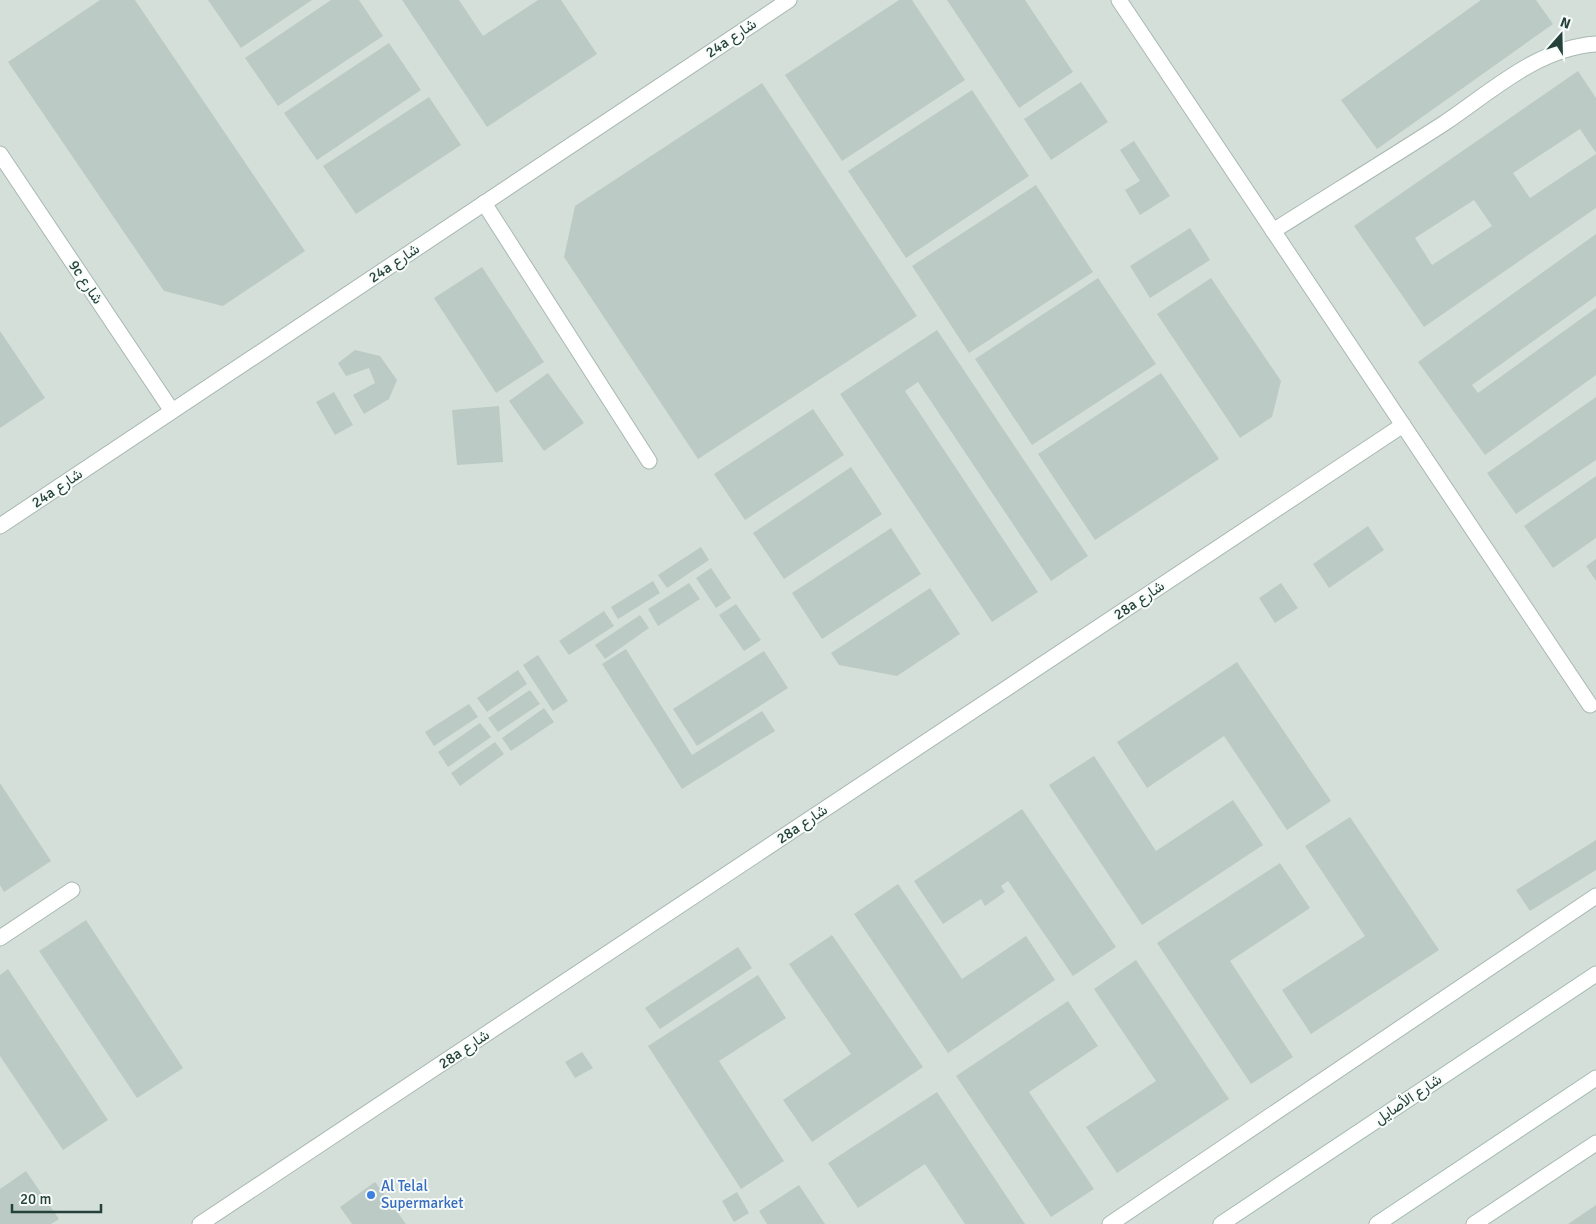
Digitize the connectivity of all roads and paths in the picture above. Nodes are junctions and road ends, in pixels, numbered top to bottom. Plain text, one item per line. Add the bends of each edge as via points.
1 (789, 0) edge
2 (1119, 0) edge
3 (1596, 44) edge
4 (0, 154) edge
5 (484, 203) junction
6 (1273, 232) junction
7 (172, 411) junction
8 (1403, 425) junction
9 (649, 461) dead end
10 (0, 526) edge
11 (1590, 705) dead end
12 (72, 890) dead end
13 (1596, 896) edge
14 (0, 938) edge
15 (1596, 974) edge
16 (1596, 1078) edge
17 (1596, 1142) edge
18 (200, 1224) edge
19 (1110, 1224) edge
20 (1221, 1224) edge
21 (1377, 1224) edge
22 (1474, 1224) edge

1 - 5 street, 24a شارع
2 - 6 street
3 - 6 street via 1574,46 1540,58
4 - 7 street, 9c شارع
5 - 7 street, 24a شارع
5 - 9 street
6 - 8 street
7 - 10 street, 24a شارع
8 - 11 street
8 - 18 street, 28a شارع
12 - 14 street
13 - 19 street
15 - 20 street, شارع الأصايل
16 - 21 street
17 - 22 street

